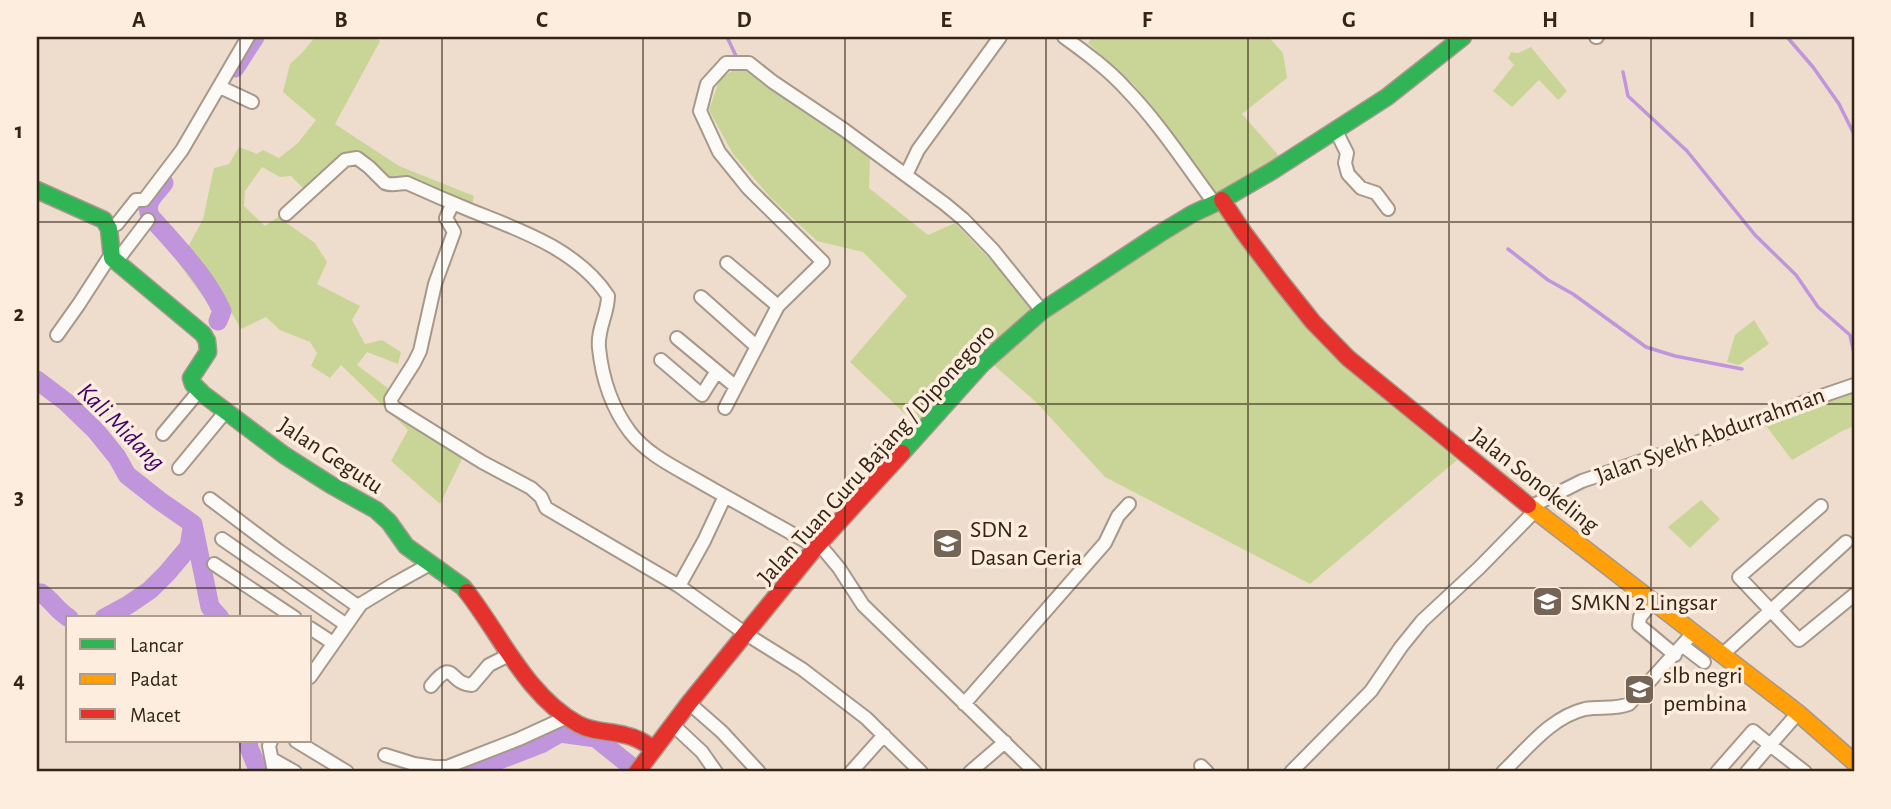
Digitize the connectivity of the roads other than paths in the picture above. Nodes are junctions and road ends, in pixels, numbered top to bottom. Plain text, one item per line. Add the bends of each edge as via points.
1 (248, 37) edge
2 (1000, 37) edge
3 (1065, 37) edge
4 (1463, 37) edge
5 (223, 89) junction
6 (252, 102) dead end
7 (1335, 129) junction
8 (906, 174) junction
9 (37, 191) edge
10 (1219, 202) junction
11 (453, 203) junction
12 (1388, 209) dead end
13 (286, 214) dead end
14 (148, 220) dead end
15 (110, 227) junction
16 (113, 259) junction
17 (727, 263) dead end
18 (701, 297) dead end
19 (778, 306) junction
20 (1042, 311) junction
21 (57, 335) dead end
22 (677, 338) dead end
23 (756, 346) junction
24 (661, 360) dead end
25 (717, 371) junction
26 (1854, 385) edge
27 (736, 387) junction
28 (199, 391) junction
29 (725, 408) dead end
30 (226, 411) junction
31 (163, 434) dead end
32 (179, 468) dead end
33 (725, 496) junction
34 (210, 499) dead end
35 (1129, 504) dead end
36 (1821, 506) dead end
37 (1533, 509) junction
38 (222, 540) dead end
39 (1846, 542) dead end
40 (818, 545) junction
41 (214, 564) dead end
42 (430, 564) junction
43 (679, 586) junction
44 (1854, 595) edge
45 (1653, 601) junction
46 (359, 607) junction
47 (1770, 611) junction
48 (292, 616) edge
49 (345, 624) junction
50 (312, 629) edge
51 (1694, 632) junction
52 (746, 634) junction
53 (332, 643) junction
54 (1679, 650) junction
55 (1723, 654) junction
56 (509, 655) junction
57 (1704, 662) dead end
58 (312, 674) edge
59 (431, 686) dead end
60 (689, 702) junction
61 (964, 704) junction
62 (1798, 713) junction
63 (567, 717) junction
64 (672, 724) junction
65 (884, 735) junction
66 (271, 742) edge
67 (298, 742) edge
68 (1005, 742) junction
69 (1770, 745) junction
70 (385, 755) dead end
71 (645, 761) edge
72 (1854, 762) edge
73 (273, 766) edge
74 (295, 772) edge
75 (347, 772) edge
76 (716, 772) edge
77 (759, 772) edge
78 (851, 772) edge
79 (921, 772) edge
80 (971, 772) edge
81 (1035, 772) edge
82 (1291, 772) edge
83 (1503, 772) edge
84 (1717, 772) edge
85 (1747, 772) edge
86 (1805, 772) edge

1 - 5 street
2 - 8 street via 918,149
3 - 10 street via 1125,87
4 - 7 street, Jalan Tuan Guru Bajang / Diponegoro via 1387,97
5 - 6 street
5 - 15 street via 144,200 136,200
7 - 10 street, Jalan Tuan Guru Bajang / Diponegoro
7 - 12 street via 1347,153 1348,174 1361,188 1376,193
8 - 19 street via 749,63 726,63 707,84 700,111 719,152 748,188 823,262
8 - 20 street via 963,219
9 - 15 street via 98,216
10 - 20 street, Jalan Tuan Guru Bajang / Diponegoro via 1179,222
10 - 37 street, Jalan Sonokeling via 1313,322 1348,358
11 - 13 street via 407,183 388,185 352,158
11 - 33 street via 553,247 599,284 608,296 599,332 600,357 621,418 657,456
11 - 43 street via 446,218 454,232 435,284 420,351 391,399 392,405 531,488 549,510
14 - 16 street
15 - 16 street
16 - 21 street
16 - 28 street via 208,340 208,355 191,378
17 - 19 street
18 - 23 street
19 - 23 street
20 - 40 street, Jalan Tuan Guru Bajang / Diponegoro via 982,364
22 - 25 street
23 - 27 street
24 - 25 street via 702,395
25 - 27 street
26 - 37 street, Jalan Syekh Abdurrahman via 1582,481
27 - 29 street
28 - 30 street, Jalan Gegutu
28 - 31 street
30 - 32 street
30 - 42 street, Jalan Gegutu via 312,474 376,510 406,546
33 - 40 street
33 - 43 street
34 - 46 street
35 - 61 street via 1105,543
36 - 47 street via 1739,577
37 - 45 street, Jalan Sonokeling
37 - 82 street, Jalan Syekh Abdurrahman via 1422,621 1371,691
38 - 49 street
39 - 47 street
40 - 52 street, Jalan Tuan Guru Bajang / Diponegoro
40 - 61 street via 863,605
41 - 48 street
42 - 46 street
42 - 56 street, Jalan Gegutu via 463,587
43 - 52 street
44 - 47 street via 1799,640
45 - 51 street, Jalan Sonokeling
45 - 54 street via 1639,625
46 - 49 street
47 - 55 street
49 - 53 street
50 - 53 street
51 - 54 street
51 - 55 street, Jalan Sonokeling
52 - 60 street, Jalan Tuan Guru Bajang / Diponegoro
52 - 65 street via 802,669
53 - 58 street
54 - 57 street
54 - 83 street via 1629,705 1590,708 1561,718
55 - 62 street, Jalan Sonokeling
56 - 59 street via 489,665 472,685 445,671
56 - 63 street, Jalan Gegutu via 543,697
60 - 64 street, Jalan Tuan Guru Bajang / Diponegoro
60 - 77 street
61 - 68 street
62 - 69 street
62 - 72 street, Jalan Sonokeling
63 - 70 street via 447,767
63 - 71 street, Jalan Gegutu via 586,728 635,737
64 - 71 street, Jalan Tuan Guru Bajang / Diponegoro
64 - 76 street
65 - 78 street
65 - 79 street
66 - 73 street
67 - 75 street
68 - 80 street
68 - 81 street
69 - 84 street via 1753,731
69 - 85 street
69 - 86 street
73 - 74 street

